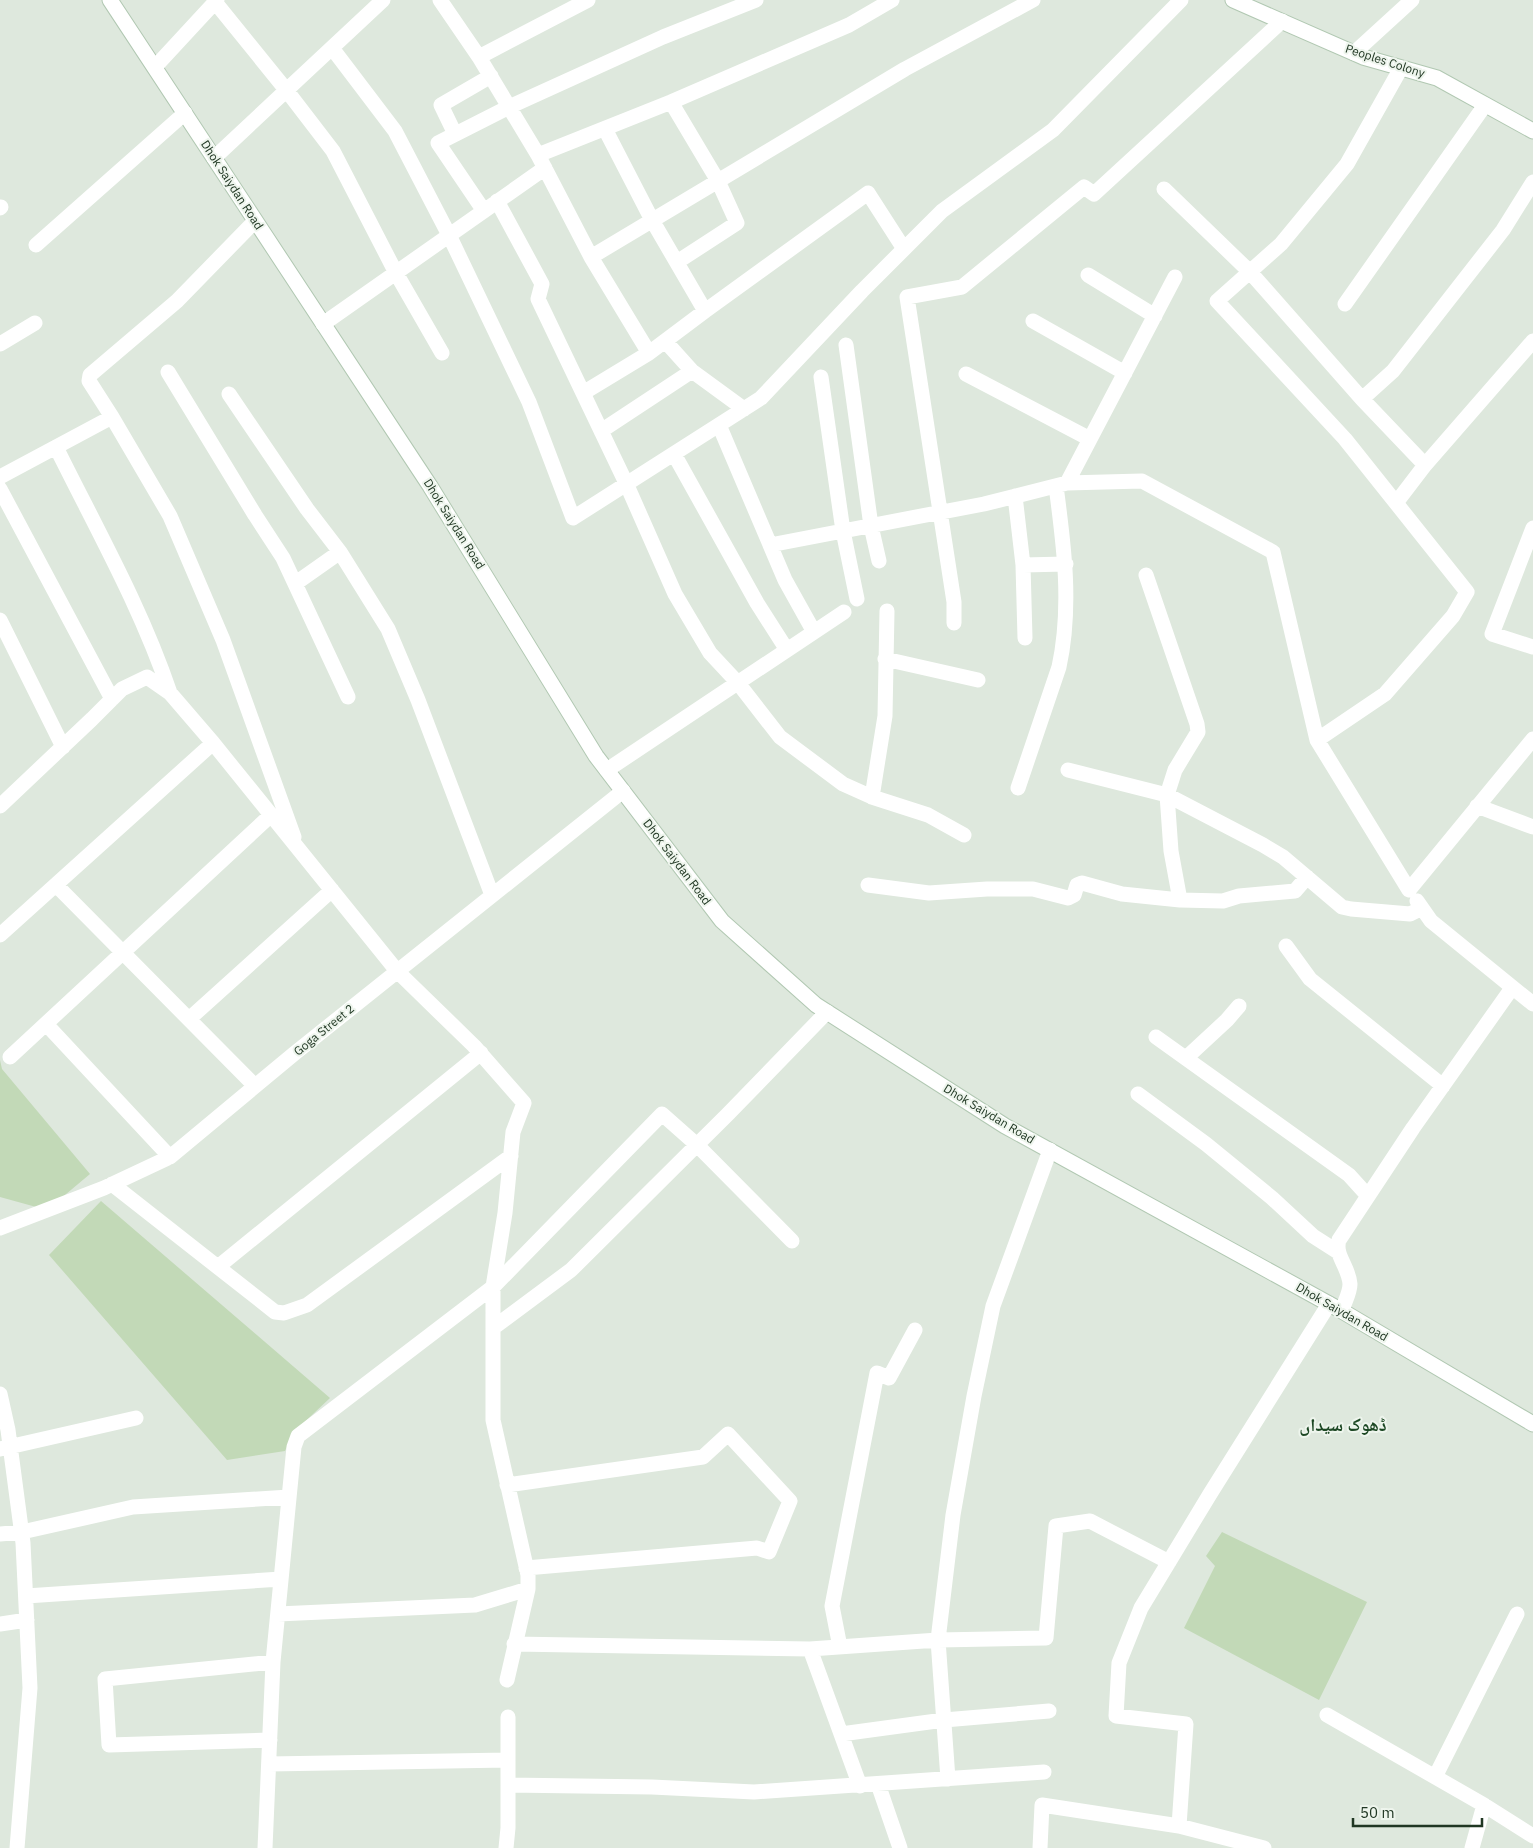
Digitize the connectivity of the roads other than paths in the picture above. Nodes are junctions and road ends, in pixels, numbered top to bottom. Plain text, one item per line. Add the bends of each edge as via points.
1 (110, 0) edge
2 (384, 0) edge
3 (440, 0) edge
4 (588, 0) edge
5 (756, 0) edge
6 (892, 0) edge
7 (1033, 0) edge
8 (1182, 0) edge
9 (1233, 0) edge
10 (1412, 0) edge
11 (216, 1) edge
12 (1282, 21) junction
13 (332, 48) junction
14 (1354, 53) junction
15 (479, 56) junction
16 (155, 67) junction
17 (1401, 68) junction
18 (490, 76) junction
19 (287, 90) junction
20 (671, 102) junction
21 (1485, 104) junction
22 (509, 107) junction
23 (185, 113) junction
24 (605, 129) junction
25 (1533, 131) edge
26 (455, 134) junction
27 (214, 158) junction
28 (541, 162) junction
29 (718, 181) junction
30 (1533, 182) edge
31 (1164, 189) dead end
32 (497, 201) junction
33 (484, 211) junction
34 (256, 220) junction
35 (652, 220) junction
36 (449, 235) junction
37 (36, 245) dead end
38 (904, 248) junction
39 (591, 256) junction
40 (677, 262) junction
41 (396, 272) junction
42 (1250, 272) junction
43 (1088, 274) dead end
44 (1175, 277) dead end
45 (1345, 304) dead end
46 (705, 311) junction
47 (1155, 316) junction
48 (1033, 321) dead end
49 (35, 323) dead end
50 (323, 324) junction
51 (665, 341) junction
52 (1533, 341) edge
53 (0, 344) edge
54 (846, 344) dead end
55 (442, 353) dead end
56 (649, 353) junction
57 (692, 371) junction
58 (168, 372) dead end
59 (1125, 373) junction
60 (966, 374) dead end
61 (820, 377) dead end
62 (583, 393) junction
63 (229, 394) dead end
64 (1362, 398) junction
65 (744, 409) junction
66 (112, 417) junction
67 (719, 425) junction
68 (600, 430) junction
69 (1090, 438) junction
70 (56, 447) junction
71 (674, 454) junction
72 (1425, 465) junction
73 (0, 477) edge
74 (626, 483) junction
75 (1061, 485) junction
76 (0, 489) edge
77 (1015, 496) junction
78 (1396, 503) junction
79 (940, 512) junction
80 (871, 526) junction
81 (1533, 528) edge
82 (843, 531) junction
83 (770, 545) junction
84 (340, 552) junction
85 (879, 561) dead end
86 (1066, 564) junction
87 (1023, 565) junction
88 (1146, 575) dead end
89 (296, 583) junction
90 (857, 598) dead end
91 (886, 611) dead end
92 (844, 612) dead end
93 (0, 620) edge
94 (954, 622) dead end
95 (814, 632) junction
96 (1025, 638) dead end
97 (1533, 647) edge
98 (787, 650) junction
99 (885, 658) junction
100 (978, 680) dead end
101 (738, 683) junction
102 (170, 692) junction
103 (348, 696) dead end
104 (112, 699) junction
105 (1533, 739) edge
106 (1317, 740) junction
107 (213, 742) junction
108 (63, 746) junction
109 (607, 770) junction
110 (1068, 770) dead end
111 (1018, 788) dead end
112 (623, 791) junction
113 (1167, 795) junction
114 (872, 796) junction
115 (1, 800) edge
116 (1477, 806) junction
117 (271, 815) junction
118 (1533, 828) edge
119 (964, 834) dead end
120 (297, 846) junction
121 (1307, 877) junction
122 (56, 884) junction
123 (868, 884) dead end
124 (332, 890) junction
125 (1408, 890) junction
126 (492, 895) junction
127 (1180, 900) junction
128 (1422, 908) junction
129 (0, 935) edge
130 (1286, 946) dead end
131 (123, 952) junction
132 (397, 971) junction
133 (1512, 988) junction
134 (1533, 1004) edge
135 (1239, 1006) dead end
136 (827, 1012) junction
137 (189, 1019) junction
138 (46, 1024) junction
139 (1156, 1037) dead end
140 (481, 1053) junction
141 (10, 1057) dead end
142 (1186, 1058) junction
143 (255, 1086) junction
144 (1443, 1086) junction
145 (1138, 1094) dead end
146 (697, 1145) junction
147 (1050, 1150) junction
148 (511, 1156) junction
149 (170, 1157) junction
150 (112, 1184) junction
151 (1368, 1196) junction
152 (0, 1228) edge
153 (792, 1241) dead end
154 (1338, 1252) junction
155 (219, 1266) junction
156 (493, 1287) junction
157 (1335, 1307) junction
158 (493, 1328) junction
159 (915, 1330) dead end
160 (0, 1394) edge
161 (136, 1418) dead end
162 (1533, 1424) edge
163 (5, 1447) edge
164 (507, 1485) junction
165 (289, 1497) junction
166 (22, 1532) junction
167 (0, 1534) edge
168 (1169, 1562) junction
169 (526, 1568) junction
170 (281, 1579) junction
171 (528, 1589) junction
172 (26, 1596) junction
173 (278, 1614) junction
174 (1517, 1614) dead end
175 (27, 1620) junction
176 (0, 1624) edge
177 (938, 1640) junction
178 (514, 1644) junction
179 (840, 1647) junction
180 (810, 1649) junction
181 (273, 1662) junction
182 (507, 1680) dead end
183 (1049, 1711) dead end
184 (1327, 1715) dead end
185 (508, 1717) dead end
186 (944, 1720) junction
187 (841, 1734) junction
188 (270, 1740) junction
189 (508, 1760) junction
190 (269, 1764) junction
191 (1044, 1772) dead end
192 (1435, 1777) junction
193 (948, 1779) junction
194 (878, 1784) junction
195 (508, 1785) junction
196 (860, 1786) junction
197 (1484, 1805) junction
198 (1179, 1826) junction
199 (1533, 1836) edge
200 (17, 1848) edge
201 (265, 1848) edge
202 (506, 1848) edge
203 (900, 1848) edge
204 (1040, 1848) edge
205 (1264, 1848) edge
206 (1472, 1848) edge

1 - 16 street, Dhok Saiydan Road
2 - 13 street
3 - 15 street
4 - 15 street
5 - 22 street via 663,37
6 - 20 street via 850,25
7 - 29 street via 905,69
8 - 38 street via 1053,130 942,211
9 - 12 street, Peoples Colony
10 - 14 street
11 - 16 street
11 - 19 street
12 - 14 street, Peoples Colony
12 - 79 street via 1094,194 1084,187 962,287 907,296
13 - 19 street
13 - 36 street via 395,131
14 - 17 street, Peoples Colony
15 - 18 street
16 - 23 street, Dhok Saiydan Road
17 - 21 street, Peoples Colony via 1437,78
17 - 42 street via 1347,164 1281,244
18 - 22 street
18 - 26 street via 441,105
19 - 27 street
19 - 41 street via 333,151
20 - 24 street
20 - 29 street
21 - 25 street, Peoples Colony
21 - 45 street
22 - 26 street
22 - 28 street
23 - 27 street, Dhok Saiydan Road
23 - 37 street
24 - 28 street
24 - 35 street
26 - 33 street via 438,142
27 - 34 street, Dhok Saiydan Road
28 - 32 street
28 - 39 street
29 - 35 street
29 - 40 street via 737,223
30 - 64 street via 1503,230 1392,371
31 - 42 street
32 - 33 street
32 - 62 street via 542,284 538,299
33 - 36 street
34 - 50 street, Dhok Saiydan Road
34 - 66 street via 177,301 90,375 89,381
35 - 39 street
35 - 40 street
36 - 41 street
36 - 74 street via 529,402 573,518
38 - 46 street via 868,193
38 - 65 street via 761,398
39 - 56 street
40 - 46 street
41 - 50 street
41 - 55 street
42 - 64 street
42 - 78 street via 1217,301 1345,439
43 - 47 street
44 - 47 street
46 - 51 street
47 - 59 street
48 - 59 street
49 - 53 street
50 - 109 street, Dhok Saiydan Road via 430,486
51 - 56 street
51 - 57 street
52 - 72 street
54 - 80 street
56 - 62 street
57 - 65 street
57 - 68 street
58 - 89 street via 284,558
59 - 69 street
60 - 69 street
61 - 82 street
62 - 68 street
63 - 84 street
64 - 72 street
65 - 67 street
66 - 70 street
66 - 120 street via 170,516 224,640
67 - 71 street
67 - 83 street
68 - 74 street
69 - 75 street
70 - 73 street
70 - 102 street via 145,627
71 - 74 street
71 - 98 street
72 - 78 street
74 - 101 street via 675,594 710,653
75 - 77 street
75 - 86 street
75 - 106 street via 1142,480 1273,552
76 - 104 street
77 - 79 street
77 - 87 street
78 - 106 street via 1467,592 1453,616 1385,694
79 - 80 street
79 - 94 street via 954,602
80 - 82 street
80 - 85 street
81 - 97 street via 1492,634
82 - 83 street
82 - 90 street
83 - 95 street
84 - 89 street
84 - 126 street via 388,628
86 - 87 street
86 - 111 street via 1063,647 1059,667
87 - 96 street
88 - 113 street via 1198,732 1175,770
89 - 103 street
91 - 99 street
92 - 95 street
93 - 108 street
95 - 98 street
98 - 101 street
99 - 100 street
99 - 114 street via 885,716
101 - 109 street
101 - 114 street via 780,736 843,784
102 - 104 street via 147,677 122,689
102 - 107 street
104 - 108 street
105 - 116 street
106 - 125 street
107 - 117 street
107 - 122 street
108 - 115 street
109 - 112 street, Dhok Saiydan Road
110 - 113 street
112 - 126 street, Goga Street 2
112 - 136 street, Dhok Saiydan Road via 722,921
113 - 121 street via 1263,844
113 - 127 street via 1171,851
114 - 119 street via 928,815
116 - 118 street
116 - 125 street
117 - 120 street
117 - 131 street
120 - 124 street
121 - 127 street via 1295,891 1223,900
121 - 128 street via 1342,907 1410,914
122 - 129 street
122 - 131 street
123 - 127 street via 929,893 1033,889 1068,898 1074,895 1077,884 1082,882 1122,894
124 - 132 street
124 - 137 street
125 - 128 street
126 - 132 street, Goga Street 2
128 - 133 street via 1431,921
130 - 144 street via 1310,979
131 - 137 street
131 - 138 street
132 - 140 street
132 - 143 street, Goga Street 2
133 - 134 street
133 - 144 street
135 - 142 street
136 - 146 street
136 - 147 street, Dhok Saiydan Road via 1005,1126
137 - 143 street
138 - 141 street
138 - 149 street
139 - 142 street
140 - 148 street via 524,1103 513,1132
140 - 155 street
142 - 151 street via 1350,1175
143 - 149 street, Goga Street 2
144 - 151 street
145 - 154 street via 1206,1144 1313,1236
146 - 153 street
146 - 156 street via 662,1114
146 - 158 street via 571,1270
147 - 157 street, Dhok Saiydan Road
147 - 177 street via 993,1306 952,1515
148 - 155 street via 307,1305 284,1313 275,1312
148 - 156 street
149 - 150 street, Goga Street 2
150 - 152 street, Goga Street 2
150 - 155 street
151 - 154 street via 1339,1240
154 - 157 street via 1347,1268 1350,1286
156 - 158 street
156 - 165 street via 298,1436
157 - 162 street, Dhok Saiydan Road
157 - 168 street
158 - 164 street via 493,1420
159 - 179 street via 889,1378 877,1373 832,1606
160 - 163 street
161 - 163 street
163 - 166 street
164 - 169 street
164 - 169 street via 703,1457 728,1434 790,1501 769,1552 757,1548
165 - 166 street via 133,1507
165 - 170 street
166 - 167 street
166 - 172 street
168 - 177 street via 1090,1521 1056,1526 1046,1638
168 - 198 street via 1141,1608 1119,1663 1116,1716 1186,1724
169 - 171 street
170 - 172 street
170 - 173 street
171 - 173 street via 475,1605
171 - 178 street
172 - 175 street
173 - 181 street
174 - 192 street
175 - 176 street
175 - 200 street via 30,1688
177 - 179 street
177 - 186 street
178 - 180 street
178 - 182 street
179 - 180 street
180 - 187 street
181 - 188 street
181 - 188 street via 105,1679 109,1745
183 - 186 street
184 - 192 street
185 - 189 street
186 - 187 street
186 - 193 street
187 - 196 street
188 - 190 street
189 - 190 street
189 - 195 street
190 - 201 street
191 - 193 street
192 - 197 street
193 - 194 street
194 - 196 street
194 - 203 street
195 - 196 street via 754,1792
195 - 202 street
197 - 199 street
197 - 206 street
198 - 204 street via 1042,1805
198 - 205 street

